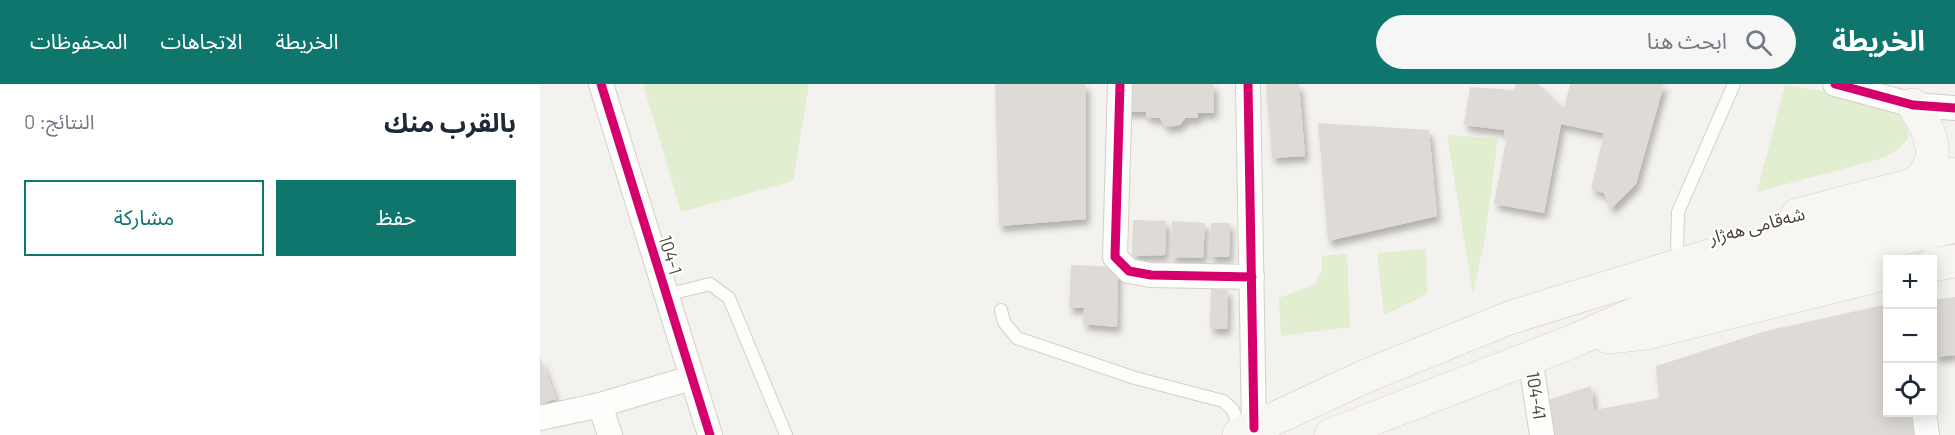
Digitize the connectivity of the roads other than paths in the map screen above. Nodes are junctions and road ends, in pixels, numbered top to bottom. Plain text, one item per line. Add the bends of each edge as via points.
1 (601, 84) edge
2 (1120, 84) edge
3 (1248, 84) edge
4 (1734, 84) edge
5 (1845, 85) edge
6 (1913, 105) junction
7 (1955, 108) edge
8 (1955, 134) edge
9 (1955, 174) edge
10 (1914, 184) junction
11 (1955, 202) edge
12 (1955, 225) edge
13 (1677, 248) junction
14 (1955, 261) edge
15 (1937, 264) edge
16 (1883, 274) edge
17 (1252, 277) junction
18 (666, 295) junction
19 (1566, 300) junction
20 (1001, 310) dead end
21 (1571, 342) junction
22 (1530, 357) junction
23 (691, 378) junction
24 (600, 405) junction
25 (1925, 417) edge
26 (540, 418) edge
27 (1245, 432) edge
28 (610, 435) edge
29 (710, 435) edge
30 (786, 435) edge
31 (1331, 435) edge
32 (1542, 435) edge
33 (1927, 435) edge

1 - 18 street, 104-1
2 - 17 street via 1114,256 1129,271 1151,275
3 - 17 street
4 - 13 lane via 1678,212
5 - 6 street
6 - 7 street
6 - 8 main road
6 - 10 main road via 1926,124 1932,150 1929,171
9 - 10 main road, شەقامی هەژار
10 - 13 main road, شەقامی هەژار
11 - 19 main road, شەقامی هەژار via 1709,256
12 - 21 main road via 1755,273 1648,308
13 - 19 main road, شەقامی هەژار
14 - 15 main road
16 - 21 main road via 1646,333
17 - 27 street
18 - 23 street, 104-1
18 - 30 lane via 710,284 729,298
19 - 27 main road, شەقامی هەژار via 1509,318 1366,375
20 - 27 lane via 1004,322 1017,338 1135,378 1223,401
21 - 22 main road
22 - 31 main road
22 - 32 street, 104-41
23 - 24 street
23 - 29 street, 104-1
24 - 26 street
24 - 28 street
25 - 33 street

